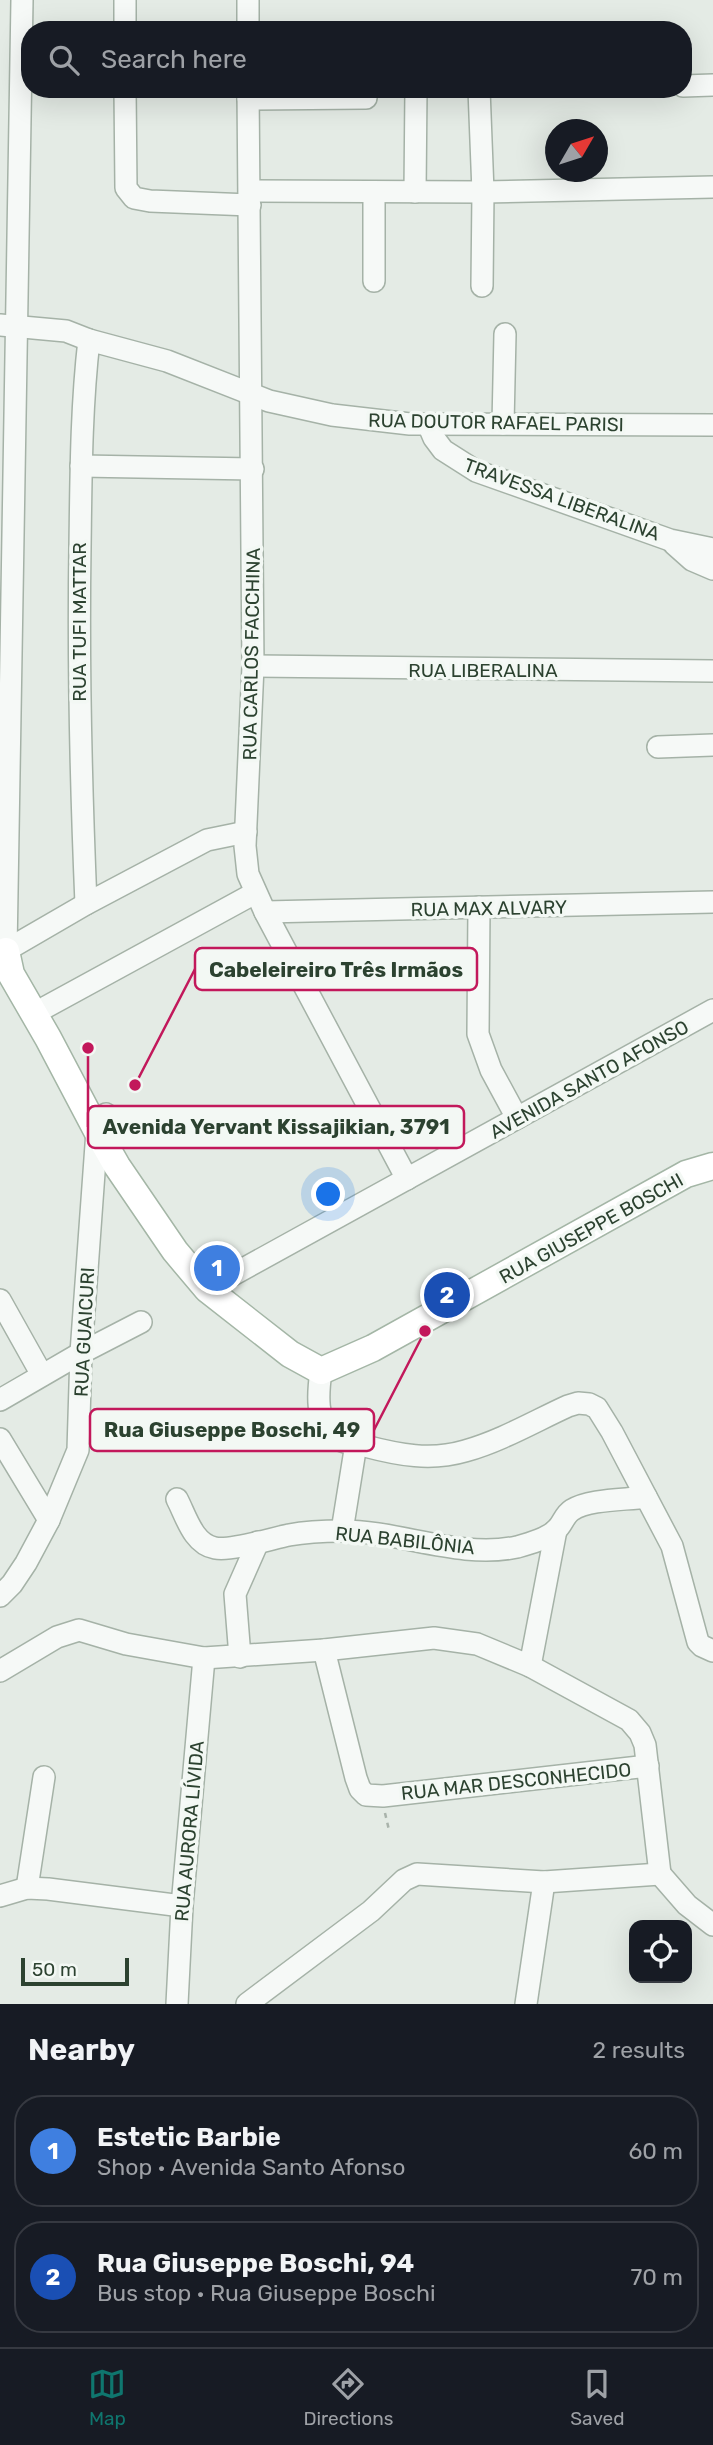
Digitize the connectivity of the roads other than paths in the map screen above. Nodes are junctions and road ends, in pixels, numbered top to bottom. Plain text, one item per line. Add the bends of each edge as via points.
1 (22, 0) edge
2 (125, 0) edge
3 (248, 0) edge
4 (125, 21) edge
5 (248, 21) edge
6 (10, 64) edge
7 (713, 85) edge
8 (692, 86) edge
9 (125, 98) edge
10 (248, 98) edge
11 (416, 98) edge
12 (479, 98) edge
13 (713, 187) edge
14 (415, 192) junction
15 (483, 192) junction
16 (373, 193) junction
17 (251, 198) junction
18 (374, 281) dead end
19 (482, 286) dead end
20 (9, 326) edge
21 (505, 334) dead end
22 (89, 340) junction
23 (249, 392) junction
24 (429, 424) junction
25 (503, 424) junction
26 (713, 425) edge
27 (81, 466) junction
28 (253, 468) junction
29 (670, 540) junction
30 (713, 549) edge
31 (713, 569) edge
32 (253, 666) junction
33 (713, 671) edge
34 (713, 745) edge
35 (658, 747) dead end
36 (246, 832) junction
37 (260, 902) junction
38 (713, 902) edge
39 (86, 904) junction
40 (479, 908) junction
41 (2, 948) edge
42 (46, 1007) junction
43 (713, 1010) edge
44 (517, 1118) junction
45 (102, 1123) junction
46 (713, 1166) edge
47 (407, 1179) junction
48 (207, 1289) junction
49 (0, 1300) edge
50 (141, 1322) dead end
51 (81, 1353) junction
52 (321, 1371) junction
53 (42, 1375) junction
54 (0, 1401) edge
55 (0, 1439) edge
56 (356, 1444) junction
57 (646, 1497) junction
58 (177, 1499) dead end
59 (49, 1520) junction
60 (556, 1530) junction
61 (342, 1531) junction
62 (251, 1543) junction
63 (0, 1596) edge
64 (324, 1650) junction
65 (713, 1651) edge
66 (240, 1657) junction
67 (204, 1658) junction
68 (530, 1666) junction
69 (0, 1671) edge
70 (648, 1766) junction
71 (44, 1777) dead end
72 (660, 1874) junction
73 (544, 1882) junction
74 (27, 1888) junction
75 (0, 1896) edge
76 (182, 1906) junction
77 (713, 1925) edge
78 (177, 2004) edge
79 (247, 2004) edge
80 (526, 2004) edge

1 - 6 street
2 - 4 street
3 - 5 street
6 - 20 street
7 - 8 street
9 - 17 street via 129,193 138,200
10 - 17 street, RUA CARLOS FACCHINA
11 - 14 street
12 - 15 street
13 - 15 street
14 - 15 street
14 - 16 street
15 - 19 street
16 - 17 street
16 - 18 street
17 - 23 street, RUA CARLOS FACCHINA
20 - 22 street, RUA DOUTOR RAFAEL PARISI via 52,328
20 - 41 street
21 - 25 street
22 - 23 street, RUA DOUTOR RAFAEL PARISI via 167,361
22 - 27 street, RUA TUFI MATTAR
23 - 24 street, RUA DOUTOR RAFAEL PARISI via 332,415
23 - 28 street, RUA CARLOS FACCHINA
24 - 25 street, RUA DOUTOR RAFAEL PARISI
24 - 29 street, TRAVESSA LIBERALINA via 443,450 476,471
25 - 26 street, RUA DOUTOR RAFAEL PARISI
27 - 28 street
27 - 39 street, RUA TUFI MATTAR via 79,724
28 - 32 street, RUA CARLOS FACCHINA
29 - 30 street, TRAVESSA LIBERALINA
29 - 31 street via 692,560
32 - 33 street, RUA LIBERALINA
32 - 36 street, RUA CARLOS FACCHINA
34 - 35 street
36 - 37 street, RUA CARLOS FACCHINA via 248,874
36 - 39 street via 207,840
37 - 40 street, RUA MAX ALVARY
37 - 42 street
37 - 47 street, RUA CARLOS FACCHINA
38 - 40 street, RUA MAX ALVARY
39 - 41 street
40 - 44 street via 478,1034
41 - 42 main road via 22,966
41 - 45 main road via 11,974
42 - 45 main road
43 - 44 street, AVENIDA SANTO AFONSO
44 - 47 street, AVENIDA SANTO AFONSO
45 - 48 main road via 117,1166
45 - 51 street, RUA GUAICURI
46 - 52 main road, RUA GIUSEPPE BOSCHI via 686,1174 373,1348
47 - 48 street, AVENIDA SANTO AFONSO
48 - 52 main road via 290,1354
49 - 53 street
50 - 51 street
51 - 53 street
51 - 59 street, RUA GUAICURI via 78,1450
52 - 56 street via 318,1402 327,1427 334,1437
53 - 54 street
55 - 59 street
56 - 57 street via 409,1456 439,1456 475,1447 568,1406 589,1404 603,1417
56 - 61 street
57 - 60 street, RUA BABILÔNIA via 573,1509
57 - 65 street via 672,1546 695,1635 702,1646
58 - 62 street, RUA BABILÔNIA via 200,1539 217,1548
59 - 63 street, RUA GUAICURI via 26,1563
60 - 61 street, RUA BABILÔNIA via 516,1547 494,1548 460,1548
60 - 68 street
61 - 62 street, RUA BABILÔNIA
62 - 66 street via 234,1594
64 - 66 street
64 - 68 street via 434,1638 477,1644
64 - 70 street, RUA MAR DESCONHECIDO via 360,1789 366,1795
66 - 67 street
67 - 69 street via 79,1630 57,1637
67 - 76 street, RUA AURORA LÍVIDA
68 - 70 street via 629,1720 640,1733
70 - 72 street
71 - 74 street
72 - 73 street
72 - 77 street via 687,1905
73 - 79 street via 417,1874
73 - 80 street
74 - 75 street
74 - 76 street
76 - 78 street, RUA AURORA LÍVIDA

